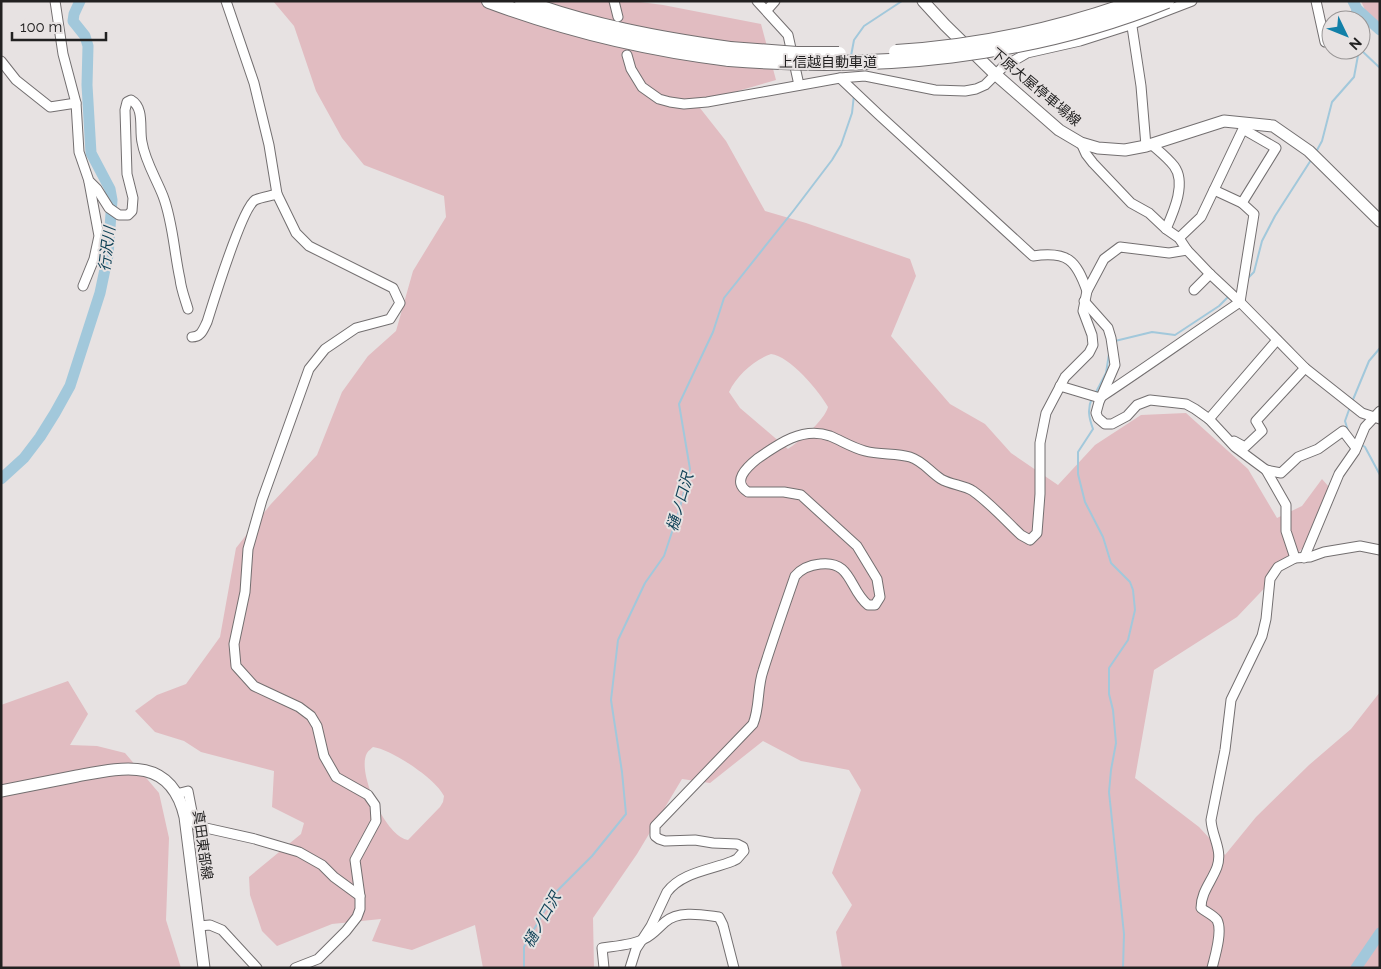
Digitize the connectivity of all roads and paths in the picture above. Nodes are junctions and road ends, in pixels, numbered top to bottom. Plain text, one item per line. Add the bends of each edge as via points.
1 (55, 1) edge
2 (226, 1) edge
3 (489, 1) edge
4 (522, 1) edge
5 (614, 1) edge
6 (757, 1) edge
7 (775, 1) edge
8 (923, 1) edge
9 (1130, 1) edge
10 (1138, 1) edge
11 (1167, 1) edge
12 (1192, 1) edge
13 (1316, 1) edge
14 (767, 10) junction
15 (618, 17) dead end
16 (1132, 24) junction
17 (1321, 24) edge
18 (730, 54) junction
19 (627, 55) dead end
20 (1, 61) edge
21 (995, 74) junction
22 (840, 78) junction
23 (799, 85) junction
24 (76, 103) junction
25 (1081, 143) junction
26 (1149, 145) junction
27 (89, 181) junction
28 (1214, 190) junction
29 (277, 194) junction
30 (1242, 203) junction
31 (1380, 221) edge
32 (1166, 229) junction
33 (1179, 238) junction
34 (1186, 250) junction
35 (1210, 274) junction
36 (83, 286) dead end
37 (1087, 290) junction
38 (1194, 290) dead end
39 (1084, 302) junction
40 (1240, 302) junction
41 (188, 309) dead end
42 (192, 337) dead end
43 (1277, 340) junction
44 (1305, 368) junction
45 (1060, 386) junction
46 (1100, 398) junction
47 (1378, 416) edge
48 (1210, 419) junction
49 (1229, 439) junction
50 (1356, 448) junction
51 (1266, 470) junction
52 (1380, 550) edge
53 (1299, 558) junction
54 (1, 791) edge
55 (176, 794) junction
56 (360, 896) junction
57 (199, 926) junction
58 (643, 940) junction
59 (318, 958) junction
60 (204, 968) edge
61 (256, 968) edge
62 (295, 968) edge
63 (322, 968) edge
64 (604, 968) edge
65 (630, 968) edge
66 (734, 968) edge
67 (1212, 968) edge

1 - 24 street via 63,54
2 - 29 street via 254,83
3 - 18 highway, 上信越自動車道 via 590,34 661,49
4 - 18 highway, 上信越自動車道 via 584,21
5 - 15 street
6 - 14 street
7 - 14 street
8 - 21 main road, 下原大屋停車場線
9 - 16 street
10 - 18 highway, 上信越自動車道, bridge via 1053,27 942,47 833,54
11 - 18 highway, 上信越自動車道, bridge via 1055,36 941,57 832,64
12 - 16 street
13 - 17 street
14 - 23 street via 788,35
16 - 21 street via 1080,41 1027,53
16 - 26 street
19 - 23 street via 642,87 659,99 670,102 707,102
20 - 24 street via 16,80 50,107
21 - 22 street via 985,85 965,91 935,90 865,76
21 - 25 main road, 下原大屋停車場線 via 1060,130
22 - 23 street
22 - 37 street via 1034,256 1046,254 1070,260 1077,266
24 - 27 street via 79,152
25 - 26 main road, 下原大屋停車場線 via 1112,150
25 - 32 street via 1093,163 1131,203
26 - 31 main road, 下原大屋停車場線 via 1224,120 1273,126 1313,156
26 - 32 street via 1176,167 1178,176 1179,193
27 - 36 street via 99,236
27 - 41 street via 119,215 128,215 132,211 125,110 131,100 138,106 142,143 153,178 163,196
28 - 30 street
28 - 30 street via 1243,129 1276,148
28 - 33 street via 1201,218
29 - 42 street via 255,200 250,206 207,322 201,334
29 - 56 street via 302,240 393,288 400,304 390,319 356,328 325,349 309,369 248,549 245,592 235,638 236,666 254,686 311,716 317,726 324,756 336,778 368,795 375,805 376,821 355,860
30 - 40 street via 1254,214
32 - 33 street
33 - 34 street
34 - 35 street
34 - 37 street via 1169,253 1120,247 1104,259
35 - 38 street
35 - 40 street
37 - 39 street
39 - 45 street via 1083,310 1093,345
39 - 46 street via 1108,328 1112,338 1116,366
40 - 43 street
40 - 46 street
43 - 44 street
43 - 48 street
44 - 47 street via 1362,414
44 - 49 street via 1256,422 1262,431 1259,435 1245,447
45 - 46 street
45 - 58 street via 1044,421 1040,443 1037,533 1030,540 972,490 942,480 921,462 899,454 864,451 819,433 794,436 742,473 744,490 801,495 857,546 877,579 880,597 875,605 866,604 846,572 832,564 813,565 795,576 763,671 753,724 655,826 655,836 661,840 737,844 744,851 733,861 681,878 667,892
46 - 48 street via 1096,413 1105,424 1117,422 1150,400 1186,404
47 - 50 street via 1365,427
48 - 49 street
49 - 51 street
50 - 51 street via 1343,431 1318,449 1298,457 1281,473
50 - 53 street via 1339,474
51 - 53 street via 1286,505 1286,531
52 - 53 street via 1360,546
53 - 67 street via 1278,567 1270,579 1262,636 1231,700 1224,758 1211,820 1219,845 1219,861 1201,905 1218,922 1220,931
54 - 55 main road, 真田東部線 via 129,768 156,774
55 - 56 street via 188,791 194,822 198,826 299,852 322,865
55 - 57 main road, 真田東部線 via 185,817
56 - 59 street via 357,917
57 - 60 main road, 真田東部線
57 - 61 street via 210,925 222,930
58 - 64 street via 602,948
58 - 65 street via 636,949
58 - 66 street via 666,921 681,915 719,917
59 - 62 street
59 - 63 street

